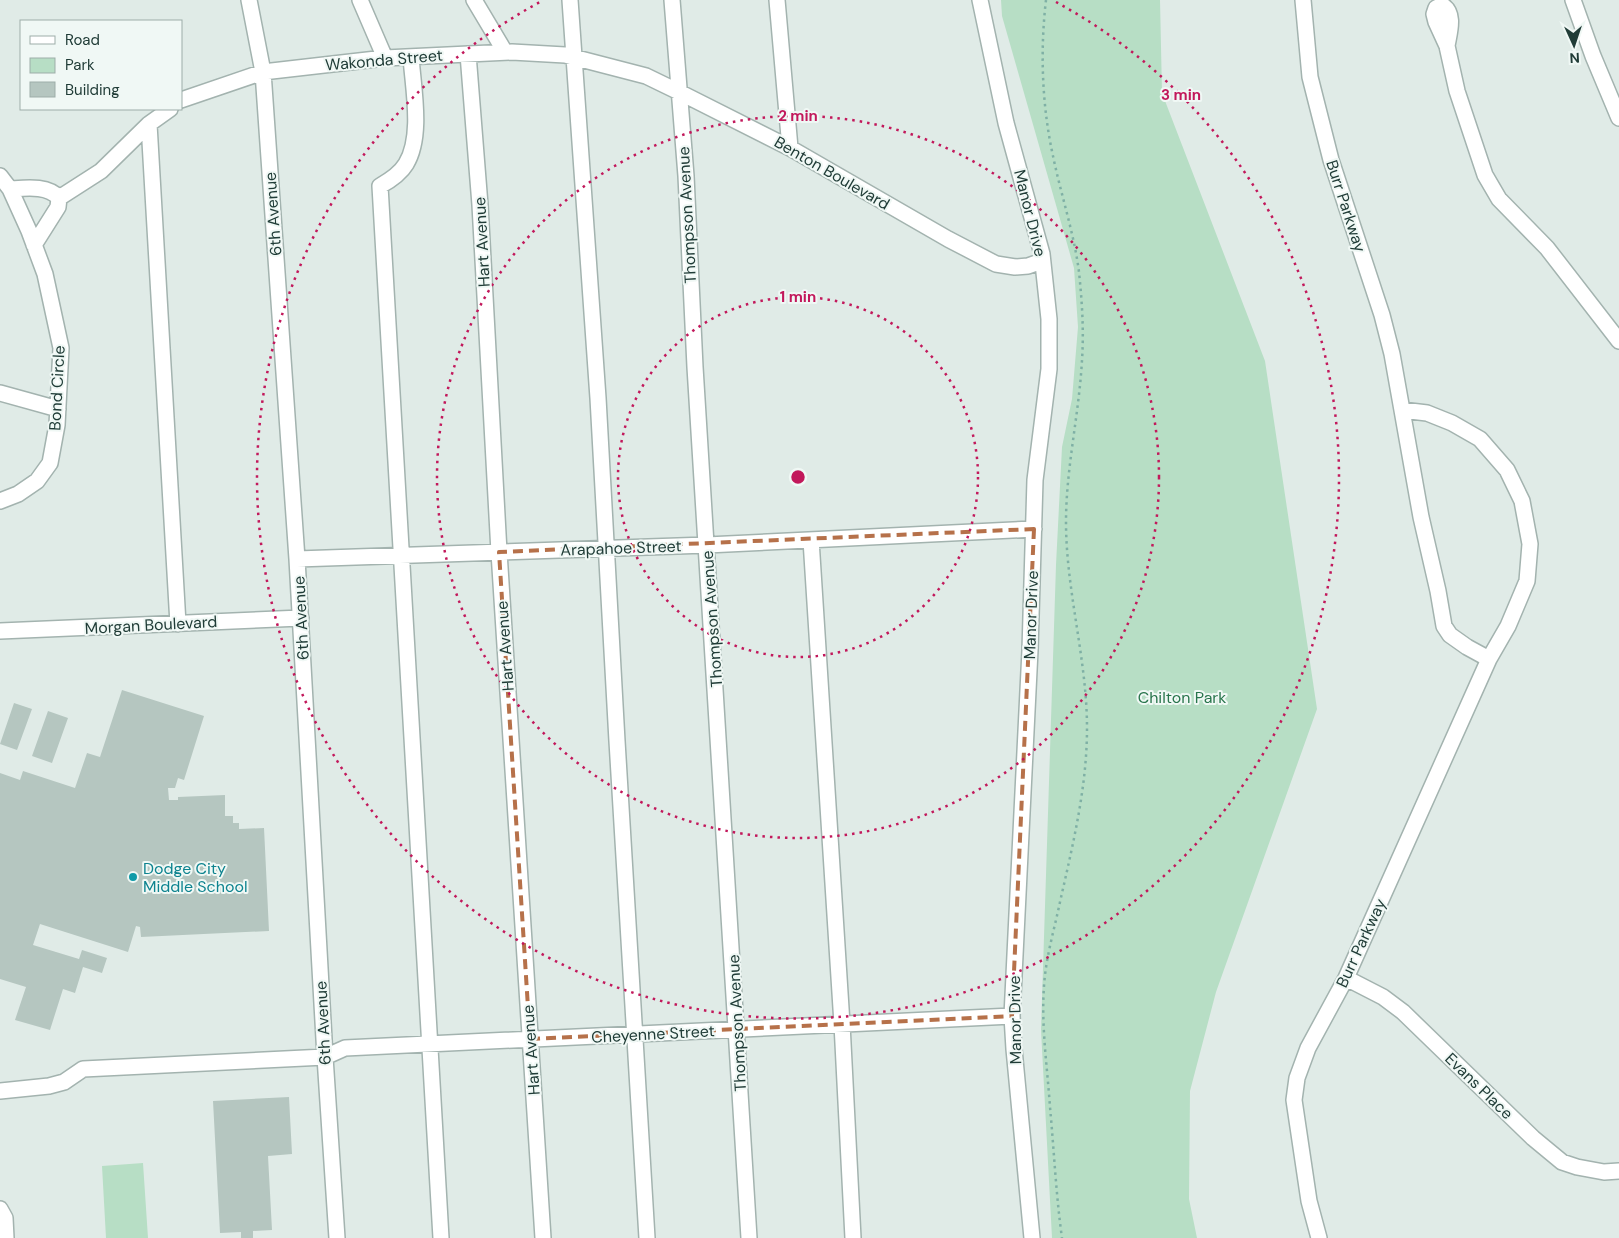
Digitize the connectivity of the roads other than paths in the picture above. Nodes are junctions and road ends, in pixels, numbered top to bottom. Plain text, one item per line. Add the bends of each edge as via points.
1 (250, 0) edge
2 (360, 0) edge
3 (474, 0) edge
4 (570, 0) edge
5 (672, 0) edge
6 (777, 0) edge
7 (980, 0) edge
8 (1303, 0) edge
9 (1573, 0) edge
10 (1447, 46) dead end
11 (505, 52) junction
12 (468, 54) junction
13 (411, 57) junction
14 (385, 58) junction
15 (574, 58) junction
16 (263, 72) junction
17 (679, 92) junction
18 (182, 100) edge
19 (169, 110) edge
20 (1619, 118) edge
21 (150, 124) junction
22 (790, 148) junction
23 (0, 176) edge
24 (10, 189) junction
25 (59, 198) junction
26 (34, 245) junction
27 (1042, 261) junction
28 (1619, 342) edge
29 (0, 393) edge
30 (58, 409) junction
31 (1402, 410) junction
32 (0, 501) edge
33 (1034, 529) junction
34 (811, 540) junction
35 (707, 545) junction
36 (606, 549) junction
37 (499, 552) junction
38 (401, 555) junction
39 (297, 559) junction
40 (301, 618) junction
41 (178, 624) junction
42 (0, 631) edge
43 (1489, 659) junction
44 (1346, 978) junction
45 (1012, 1016) junction
46 (842, 1024) junction
47 (737, 1030) junction
48 (635, 1035) junction
49 (530, 1039) junction
50 (430, 1044) junction
51 (325, 1057) junction
52 (0, 1090) edge
53 (1619, 1171) edge
54 (0, 1209) edge
55 (6, 1238) edge
56 (337, 1238) edge
57 (441, 1238) edge
58 (543, 1238) edge
59 (648, 1238) edge
60 (749, 1238) edge
61 (853, 1238) edge
62 (1032, 1238) edge
63 (1319, 1238) edge

1 - 16 street, 6th Avenue
2 - 14 street
3 - 11 street
4 - 15 street
5 - 17 street, Thompson Avenue
6 - 22 street
7 - 27 street, Manor Drive via 1006,123
8 - 31 street, Burr Parkway via 1310,77 1331,160 1382,315
9 - 20 street via 1592,56
10 - 28 street via 1457,91 1485,175 1499,199 1547,248
11 - 12 street, Wakonda Street
11 - 15 street, Benton Boulevard
12 - 13 street, Wakonda Street
12 - 37 street, Hart Avenue via 480,205
13 - 14 street, Wakonda Street
13 - 38 street via 416,132 412,150 406,165 380,186
14 - 16 street, Wakonda Street
15 - 17 street, Benton Boulevard via 646,76
15 - 36 street
16 - 18 street
16 - 39 street, 6th Avenue
17 - 22 street, Benton Boulevard
17 - 35 street, Thompson Avenue
19 - 21 street
21 - 25 street via 101,171
21 - 41 street
22 - 27 street, Benton Boulevard via 996,264 1015,267
23 - 24 street, Bond Circle
24 - 25 street via 43,189
24 - 26 street, Bond Circle
25 - 26 street via 58,207
26 - 30 street, Bond Circle via 45,274 61,348
27 - 33 street, Manor Drive via 1049,319 1049,369 1035,480
29 - 30 street
30 - 32 street, Bond Circle via 50,463 37,481
31 - 43 street, Burr Parkway via 1444,626 1450,635
31 - 43 street, Burr Parkway via 1427,413 1452,422 1480,439 1507,470 1522,500 1530,544 1527,581 1508,626
33 - 34 street, Arapahoe Street
33 - 45 street, Manor Drive
34 - 35 street, Arapahoe Street
34 - 46 street
35 - 36 street, Arapahoe Street
35 - 47 street, Thompson Avenue
36 - 37 street, Arapahoe Street
36 - 48 street
37 - 38 street, Arapahoe Street
37 - 49 street, Hart Avenue
38 - 39 street, Arapahoe Street
38 - 50 street
39 - 40 street, 6th Avenue
40 - 41 street, Morgan Boulevard
40 - 51 street, 6th Avenue
41 - 42 street, Morgan Boulevard
43 - 44 street, Burr Parkway
44 - 53 street, Evans Place via 1403,1012 1532,1138 1562,1162 1577,1168
44 - 63 street, Burr Parkway via 1308,1048 1297,1078 1294,1100 1309,1201
45 - 46 street, Cheyenne Street
45 - 62 street, Manor Drive
46 - 47 street, Cheyenne Street
46 - 61 street
47 - 48 street, Cheyenne Street
47 - 60 street, Thompson Avenue
48 - 49 street, Cheyenne Street
48 - 59 street
49 - 50 street, Cheyenne Street
49 - 58 street, Hart Avenue
50 - 51 street, Cheyenne Street via 345,1048
50 - 57 street
51 - 52 street, Cheyenne Street via 84,1069 57,1084
51 - 56 street, 6th Avenue
54 - 55 street

